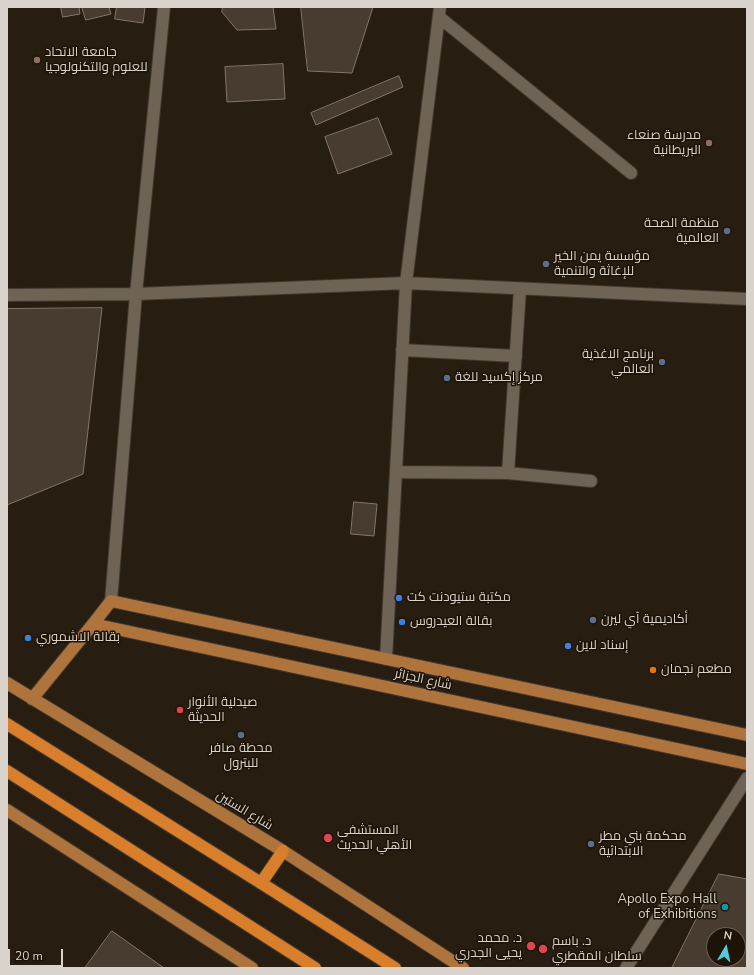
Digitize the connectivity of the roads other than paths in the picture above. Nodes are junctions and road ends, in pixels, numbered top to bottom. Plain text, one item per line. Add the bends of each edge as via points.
1 (164, 7) edge
2 (439, 12) edge
3 (631, 173) dead end
4 (406, 283) junction
5 (520, 289) junction
6 (136, 294) junction
7 (7, 295) edge
8 (747, 300) edge
9 (402, 350) junction
10 (516, 356) junction
11 (396, 472) junction
12 (508, 474) junction
13 (591, 481) dead end
14 (110, 601) junction
15 (93, 624) junction
16 (386, 659) junction
17 (7, 684) edge
18 (32, 699) junction
19 (7, 724) edge
20 (747, 735) edge
21 (747, 764) edge
22 (7, 771) edge
23 (747, 778) edge
24 (7, 810) edge
25 (283, 851) junction
26 (261, 883) junction
27 (252, 968) edge
28 (315, 968) edge
29 (395, 968) edge
30 (463, 968) edge
31 (626, 968) edge

1 - 6 street
2 - 3 street
2 - 4 street
4 - 5 street
4 - 6 street
4 - 9 street
5 - 8 street
5 - 10 street
6 - 7 street
6 - 14 street
9 - 10 street
9 - 11 street
10 - 12 street
11 - 12 street
11 - 16 street
12 - 13 street
14 - 15 main road
14 - 16 main road, شارع الجزائر
15 - 18 main road
15 - 21 main road, شارع الجزائر
16 - 20 main road, شارع الجزائر
17 - 18 main road, شارع الستين
18 - 25 main road, شارع الستين
19 - 26 highway
22 - 28 highway
23 - 31 street
24 - 27 main road
25 - 26 highway
25 - 30 main road, شارع الستين
26 - 29 highway

